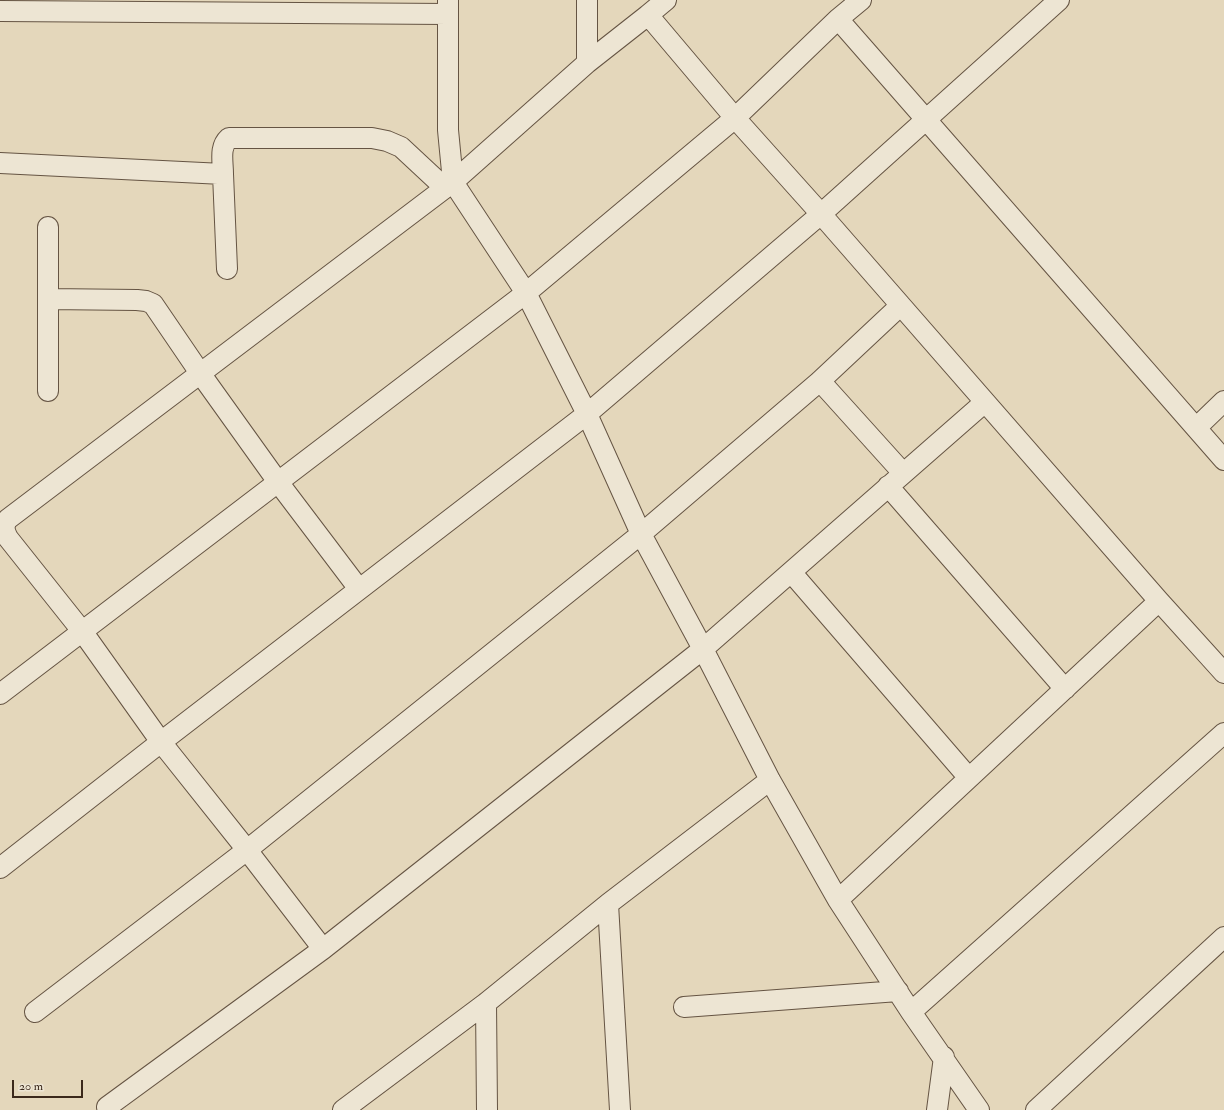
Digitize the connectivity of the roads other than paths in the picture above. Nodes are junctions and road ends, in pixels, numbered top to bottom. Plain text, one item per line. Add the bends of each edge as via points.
1 (587, 0) edge
2 (666, 0) edge
3 (861, 0) edge
4 (1059, 0) edge
5 (147, 6) edge
6 (298, 7) edge
7 (448, 7) edge
8 (0, 11) edge
9 (648, 16) junction
10 (838, 19) junction
11 (587, 63) junction
12 (735, 118) junction
13 (926, 119) junction
14 (0, 163) edge
15 (223, 174) junction
16 (449, 185) junction
17 (821, 214) junction
18 (48, 228) dead end
19 (227, 269) dead end
20 (526, 293) junction
21 (48, 298) junction
22 (900, 306) junction
23 (200, 373) junction
24 (820, 381) junction
25 (48, 391) dead end
26 (1224, 401) edge
27 (984, 402) junction
28 (587, 414) junction
29 (1196, 428) junction
30 (1224, 460) edge
31 (903, 473) junction
32 (278, 482) junction
33 (888, 486) junction
34 (641, 534) junction
35 (791, 572) junction
36 (359, 589) junction
37 (1160, 601) junction
38 (82, 631) junction
39 (703, 649) junction
40 (1224, 672) edge
41 (1065, 689) junction
42 (0, 694) edge
43 (1224, 733) edge
44 (161, 742) junction
45 (969, 778) junction
46 (770, 780) junction
47 (247, 850) junction
48 (0, 868) edge
49 (838, 900) junction
50 (608, 904) junction
51 (1224, 937) edge
52 (323, 949) junction
53 (898, 991) junction
54 (486, 1002) junction
55 (684, 1007) dead end
56 (35, 1012) dead end
57 (911, 1012) junction
58 (944, 1058) junction
59 (107, 1107) dead end
60 (343, 1110) edge
61 (487, 1110) edge
62 (620, 1110) edge
63 (938, 1110) edge
64 (979, 1110) edge
65 (1036, 1110) edge

1 - 11 street
2 - 9 street
3 - 10 street
4 - 13 street
5 - 6 street
5 - 8 street
6 - 7 street
7 - 16 street
9 - 11 street
9 - 12 street
10 - 12 street
10 - 13 street
11 - 16 street
12 - 17 street
12 - 20 street
13 - 17 street
13 - 29 street
14 - 15 street
15 - 16 street via 222,150 229,138 372,138 401,147
15 - 19 street
16 - 20 street
16 - 23 street
17 - 22 street
17 - 28 street
18 - 21 street
20 - 28 street
20 - 32 street
21 - 23 street via 137,300 153,304
21 - 25 street
22 - 24 street
22 - 27 street
23 - 32 street
23 - 38 street via 4,524 8,538
24 - 31 street
24 - 34 street
26 - 29 street
27 - 31 street
27 - 37 street
28 - 34 street
28 - 36 street
29 - 30 street
31 - 33 street
32 - 36 street
32 - 38 street
33 - 35 street
33 - 41 street
34 - 39 street
34 - 47 street
35 - 39 street
35 - 45 street
36 - 44 street
37 - 40 street
37 - 41 street
38 - 42 street
38 - 44 street
39 - 46 street
39 - 52 street
41 - 45 street
43 - 57 street
44 - 47 street
44 - 48 street
45 - 49 street
46 - 49 street
46 - 50 street
47 - 52 street
47 - 56 street
49 - 53 street
50 - 54 street
50 - 62 street
51 - 65 street
52 - 59 street
53 - 55 street
53 - 57 street
54 - 60 street
54 - 61 street
57 - 58 street
58 - 63 street
58 - 64 street

